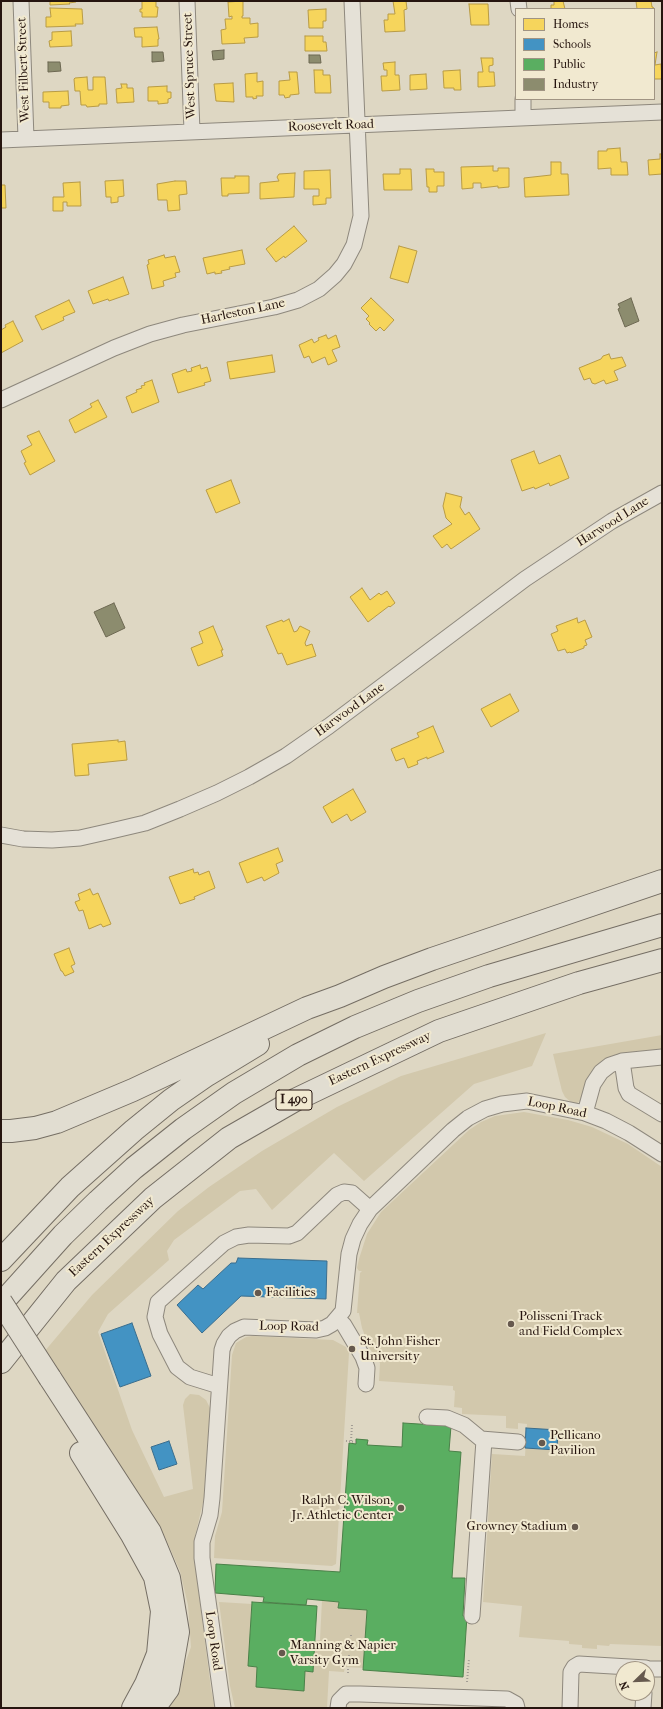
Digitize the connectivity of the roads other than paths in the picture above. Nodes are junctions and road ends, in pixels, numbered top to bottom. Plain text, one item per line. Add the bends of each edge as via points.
1 (21, 1) edge
2 (187, 1) edge
3 (352, 1) edge
4 (522, 100) edge
5 (662, 112) edge
6 (523, 118) junction
7 (357, 124) junction
8 (192, 131) junction
9 (26, 138) junction
10 (1, 140) edge
11 (1, 400) edge
12 (662, 492) edge
13 (1, 835) edge
14 (662, 880) edge
15 (662, 925) edge
16 (662, 960) edge
17 (340, 996) junction
18 (662, 1057) edge
19 (622, 1060) junction
20 (585, 1113) junction
21 (662, 1114) edge
22 (1, 1131) edge
23 (662, 1154) edge
24 (370, 1209) junction
25 (1, 1260) edge
26 (1, 1303) edge
27 (338, 1319) junction
28 (1, 1328) edge
29 (1, 1362) edge
30 (45, 1383) junction
31 (366, 1384) dead end
32 (219, 1386) junction
33 (427, 1417) dead end
34 (484, 1440) junction
35 (518, 1442) dead end
36 (472, 1616) dead end
37 (615, 1667) edge
38 (133, 1708) edge
39 (154, 1708) edge
40 (223, 1708) edge
41 (338, 1708) edge
42 (517, 1708) edge
43 (570, 1708) edge

1 - 9 street, West Filbert Street
2 - 8 street, West Spruce Street
3 - 7 street, Harleston Lane
4 - 6 street
5 - 6 street, Roosevelt Road
6 - 7 street, Roosevelt Road
7 - 8 street, Roosevelt Road
7 - 11 street, Harleston Lane via 360,226 350,255 327,283 308,295 287,303 184,324 150,334
8 - 9 street, Roosevelt Road
9 - 10 street, Roosevelt Road
12 - 13 street, Harwood Lane via 612,521 525,579 329,726 250,777 145,823 111,832 52,840
14 - 17 highway via 432,960
15 - 26 highway, I 490 via 489,976 418,1001 355,1027 298,1055 234,1093 134,1168 63,1235
16 - 29 highway, Eastern Expressway / I 490 via 579,983 439,1031 296,1099 230,1138 153,1198 66,1281
17 - 22 highway via 307,1008 133,1090 57,1122 11,1132
17 - 25 highway via 244,1052 171,1100 70,1187
18 - 19 street
19 - 20 street via 601,1072 593,1084
19 - 21 street via 629,1094
20 - 23 street, Loop Road via 623,1130
20 - 24 street, Loop Road via 527,1101 485,1109 453,1130
24 - 27 street, Loop Road via 353,1239 343,1311
24 - 32 street via 352,1193 344,1192 337,1195 297,1233 289,1236 236,1237 224,1243 158,1302 155,1317 160,1334 178,1367 190,1377
26 - 30 highway, bridge
27 - 31 street via 363,1357 367,1368
27 - 32 street, Loop Road via 325,1328 316,1330 254,1326 235,1331 224,1344
28 - 30 highway
30 - 38 highway via 155,1577 162,1611 158,1654
30 - 39 highway via 150,1532 169,1578 178,1632 168,1689
32 - 40 street, Loop Road via 212,1498 210,1516 202,1542 202,1558
33 - 34 street via 447,1418 464,1425
34 - 35 street
34 - 36 street
37 - 43 street via 578,1664 574,1667 571,1672
41 - 42 street via 339,1701 346,1694 360,1694 507,1699 516,1704

